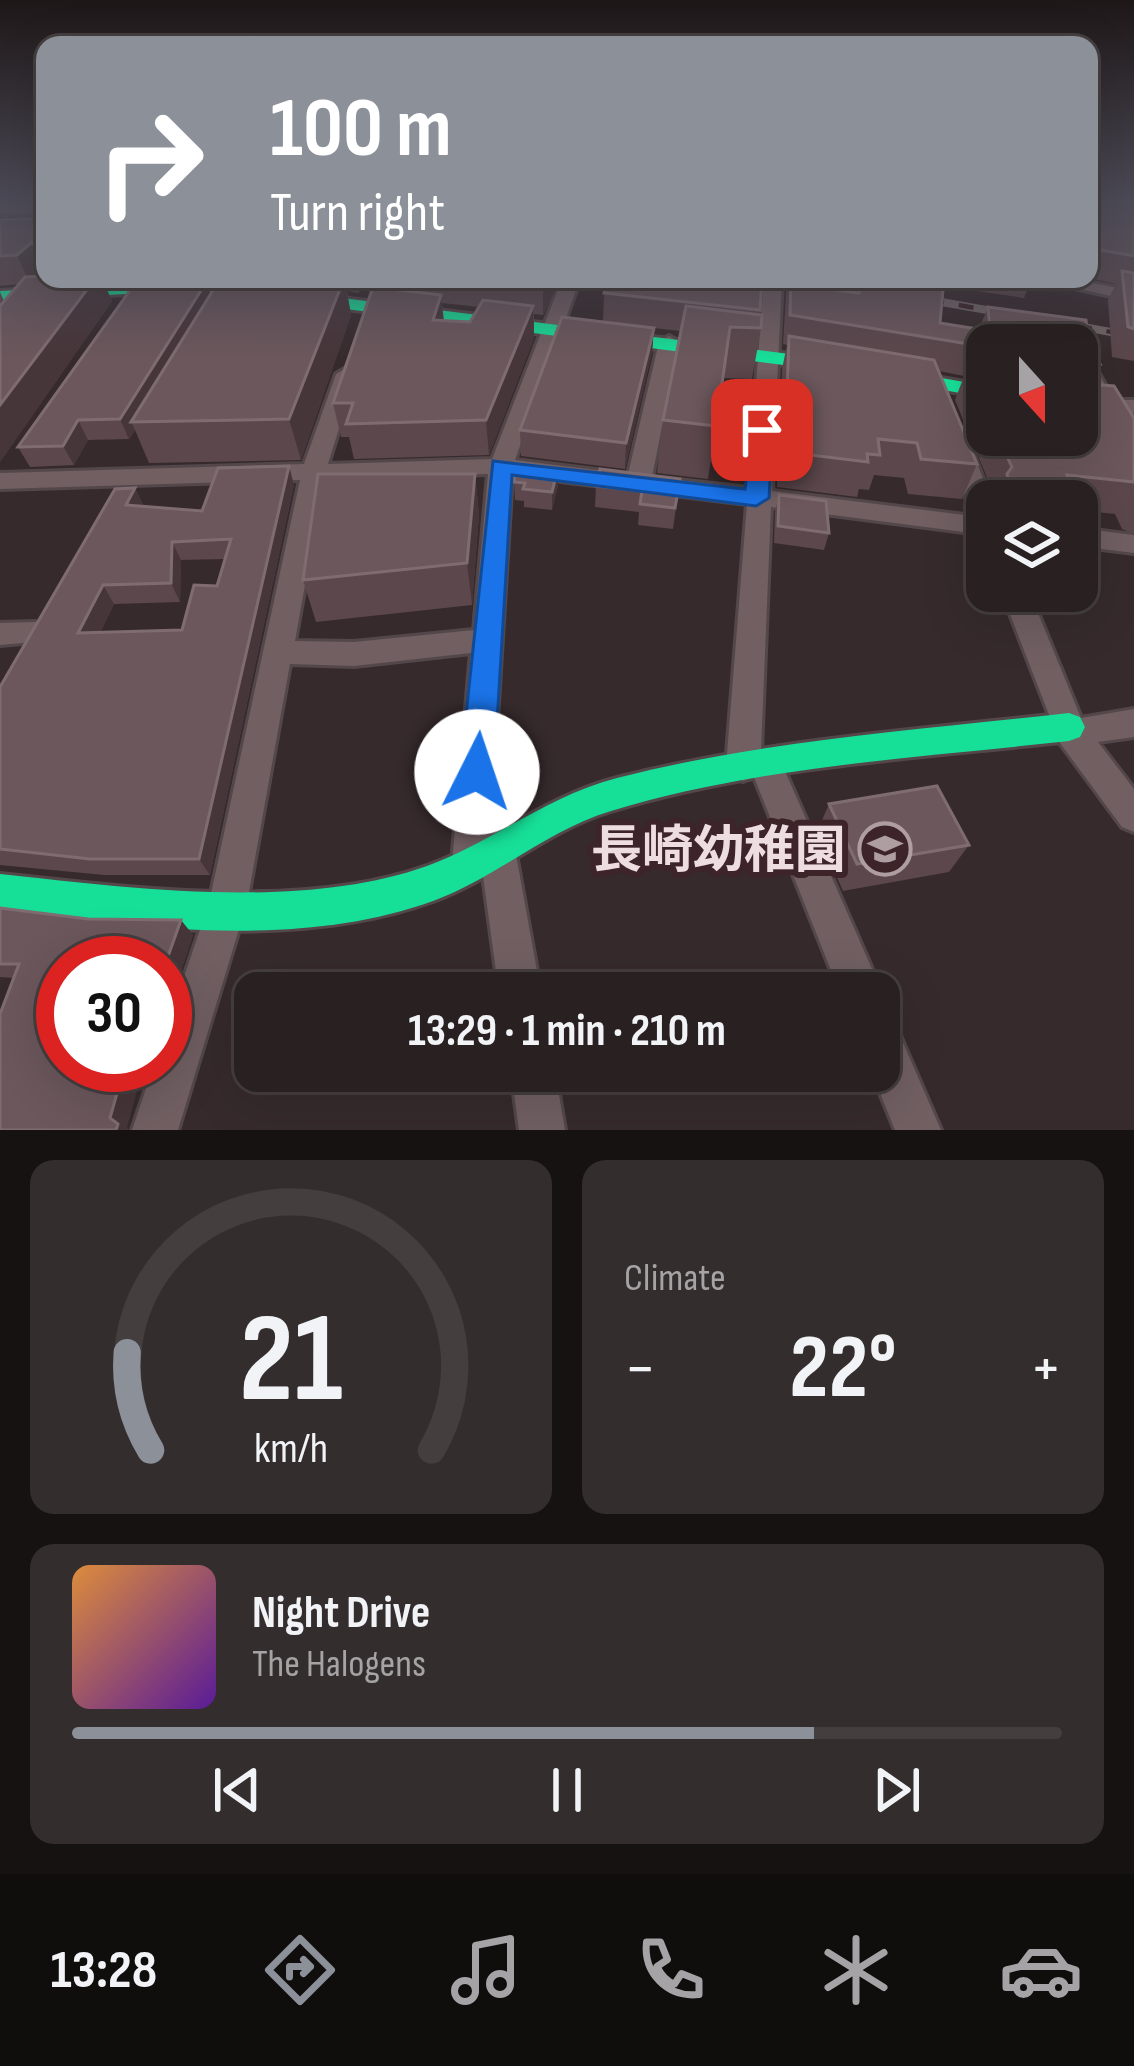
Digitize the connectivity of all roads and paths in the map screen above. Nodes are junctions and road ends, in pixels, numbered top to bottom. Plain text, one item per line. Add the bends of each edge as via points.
1 (568, 288) edge
2 (772, 288) edge
3 (1087, 288) edge
4 (134, 292) edge
5 (231, 292) edge
6 (24, 296) edge
7 (1134, 296) edge
8 (369, 304) edge
9 (553, 328) junction
10 (669, 342) junction
11 (354, 351) edge
12 (768, 354) junction
13 (1098, 388) edge
14 (966, 396) edge
15 (941, 401) junction
16 (1098, 406) edge
17 (1109, 407) junction
18 (1134, 407) edge
19 (26, 448) edge
20 (1134, 454) edge
21 (501, 466) junction
22 (129, 468) junction
23 (314, 470) junction
24 (971, 480) edge
25 (1, 481) edge
26 (638, 484) junction
27 (756, 498) junction
28 (102, 516) edge
29 (966, 521) edge
30 (1098, 540) edge
31 (1134, 544) edge
32 (1023, 612) edge
33 (0, 634) edge
34 (488, 640) junction
35 (276, 652) junction
36 (19, 662) edge
37 (1134, 723) edge
38 (1070, 730) junction
39 (754, 764) junction
40 (1134, 816) edge
41 (483, 856) junction
42 (0, 893) edge
43 (228, 903) junction
44 (514, 972) edge
45 (851, 972) edge
46 (900, 1087) edge
47 (536, 1092) edge
48 (155, 1130) edge
49 (542, 1130) edge
50 (918, 1130) edge

1 - 9 street
2 - 12 street
3 - 7 street
4 - 5 street
4 - 6 street
5 - 8 street
8 - 9 street
9 - 10 street
9 - 21 street
10 - 12 street
10 - 26 street
11 - 23 street
12 - 15 street
12 - 27 street
13 - 17 street
14 - 15 street
15 - 24 street
16 - 17 street
17 - 18 street
17 - 20 street
19 - 25 street
21 - 23 street
21 - 26 street
21 - 34 street
22 - 23 street
22 - 25 street
22 - 28 street
23 - 35 street
26 - 27 street
27 - 29 street
27 - 39 street
30 - 31 street
32 - 38 street
33 - 36 street via 41,623
34 - 35 street via 354,654
34 - 41 street
35 - 43 street
37 - 38 street
38 - 39 street
38 - 40 street
39 - 41 street via 595,800
39 - 45 street
41 - 43 street via 362,905
41 - 44 street
42 - 43 street via 104,905
43 - 48 street
46 - 50 street
47 - 49 street

